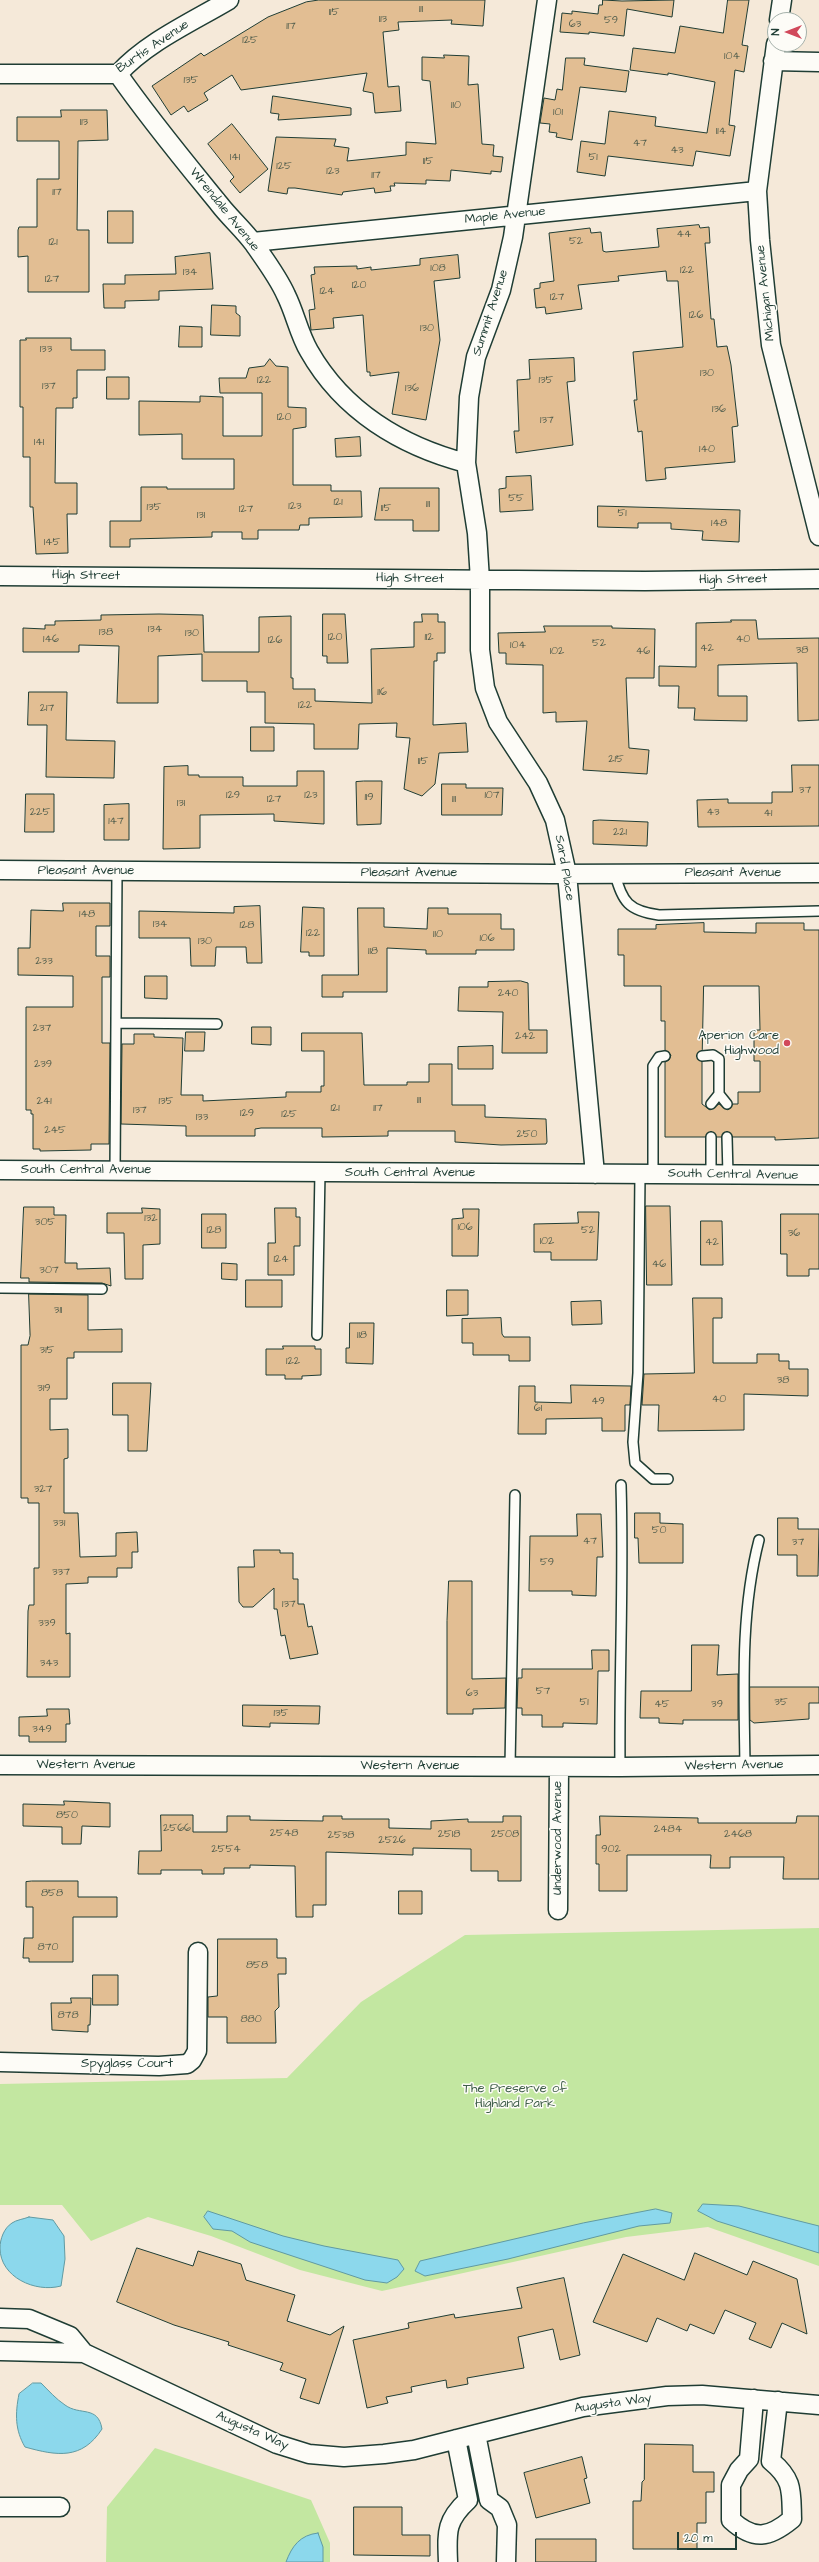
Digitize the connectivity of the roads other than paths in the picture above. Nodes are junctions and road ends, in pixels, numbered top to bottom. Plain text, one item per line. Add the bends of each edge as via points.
1 (229, 0) edge
2 (547, 0) edge
3 (782, 0) edge
4 (780, 12) edge
5 (775, 53) edge
6 (819, 62) edge
7 (0, 74) edge
8 (118, 74) junction
9 (757, 191) junction
10 (516, 215) junction
11 (253, 242) junction
12 (466, 463) junction
13 (819, 536) edge
14 (0, 576) edge
15 (819, 579) edge
16 (480, 580) junction
17 (0, 870) edge
18 (117, 871) junction
19 (819, 873) edge
20 (567, 874) junction
21 (615, 874) junction
22 (819, 911) edge
23 (116, 1023) junction
24 (217, 1024) dead end
25 (665, 1056) dead end
26 (702, 1056) dead end
27 (719, 1094) junction
28 (711, 1104) dead end
29 (727, 1104) dead end
30 (711, 1137) dead end
31 (727, 1137) dead end
32 (0, 1170) edge
33 (115, 1171) junction
34 (320, 1172) junction
35 (596, 1174) junction
36 (646, 1174) junction
37 (719, 1174) junction
38 (819, 1175) edge
39 (0, 1288) edge
40 (102, 1289) dead end
41 (317, 1335) dead end
42 (668, 1479) dead end
43 (621, 1485) dead end
44 (515, 1495) dead end
45 (759, 1540) dead end
46 (819, 1764) edge
47 (0, 1765) edge
48 (510, 1766) junction
49 (559, 1766) junction
50 (745, 1766) junction
51 (620, 1767) junction
52 (558, 1910) dead end
53 (198, 1952) dead end
54 (0, 2062) edge
55 (0, 2318) edge
56 (0, 2350) edge
57 (84, 2353) junction
58 (754, 2399) junction
59 (778, 2401) junction
60 (819, 2405) edge
61 (476, 2434) junction
62 (456, 2439) junction
63 (60, 2506) dead end
64 (0, 2507) edge
65 (448, 2562) edge
66 (506, 2562) edge

1 - 8 street, Burtis Avenue via 169,35 126,65
2 - 10 street, Summit Avenue
3 - 4 street
5 - 6 street
5 - 9 street, Michigan Avenue
7 - 8 street, Burtis Avenue
8 - 11 street, Wrendale Avenue via 147,116 229,217
9 - 10 street, Maple Avenue
9 - 13 street, Michigan Avenue via 771,345
10 - 11 street, Maple Avenue
10 - 12 street, Summit Avenue via 514,237 501,290 476,356 469,396
11 - 12 street, Wrendale Avenue via 286,294 308,350 329,382 356,409 393,435 438,456
12 - 16 street, Summit Avenue via 477,532
14 - 16 street, High Street
15 - 16 street, High Street
16 - 20 street, Sard Place via 480,650 485,688 498,722 538,783 555,820
17 - 18 street, Pleasant Avenue
18 - 20 street, Pleasant Avenue
18 - 23 lane
19 - 21 street, Pleasant Avenue
20 - 21 street, Pleasant Avenue
20 - 35 street, Sard Place
21 - 22 lane via 620,893 628,904 641,912 659,915
23 - 24 lane
23 - 33 lane
25 - 36 lane via 659,1057 653,1066
26 - 27 lane via 713,1055 719,1059
27 - 28 lane
27 - 29 lane
30 - 37 lane
31 - 37 lane
32 - 33 street, South Central Avenue
33 - 34 street, South Central Avenue
34 - 35 street, South Central Avenue
34 - 41 lane
35 - 36 street, South Central Avenue
36 - 37 street, South Central Avenue
36 - 42 lane via 633,1442 635,1463 653,1479
37 - 38 street, South Central Avenue
39 - 40 lane
43 - 51 lane via 623,1546
44 - 48 lane
45 - 50 lane via 748,1589 746,1616
46 - 50 street, Western Avenue
47 - 48 street, Western Avenue
48 - 49 street, Western Avenue
49 - 51 street, Western Avenue
49 - 52 street, Underwood Avenue
50 - 51 street, Western Avenue
53 - 54 street, Spyglass Court via 197,2051 187,2064 159,2066
55 - 57 street, Augusta Way via 29,2319 70,2336
56 - 57 street, Augusta Way
57 - 62 street, Augusta Way via 277,2444 309,2454 344,2457 384,2454
58 - 59 street, Augusta Way
58 - 59 street via 748,2459 731,2485 731,2520 744,2532 762,2535 779,2530 792,2519 791,2484 783,2471 771,2461
58 - 61 street, Augusta Way via 702,2395 606,2403
59 - 60 street, Augusta Way
61 - 62 street, Augusta Way
61 - 66 street via 489,2500 500,2508 506,2525
62 - 65 street via 468,2500 455,2511 447,2527
63 - 64 street

